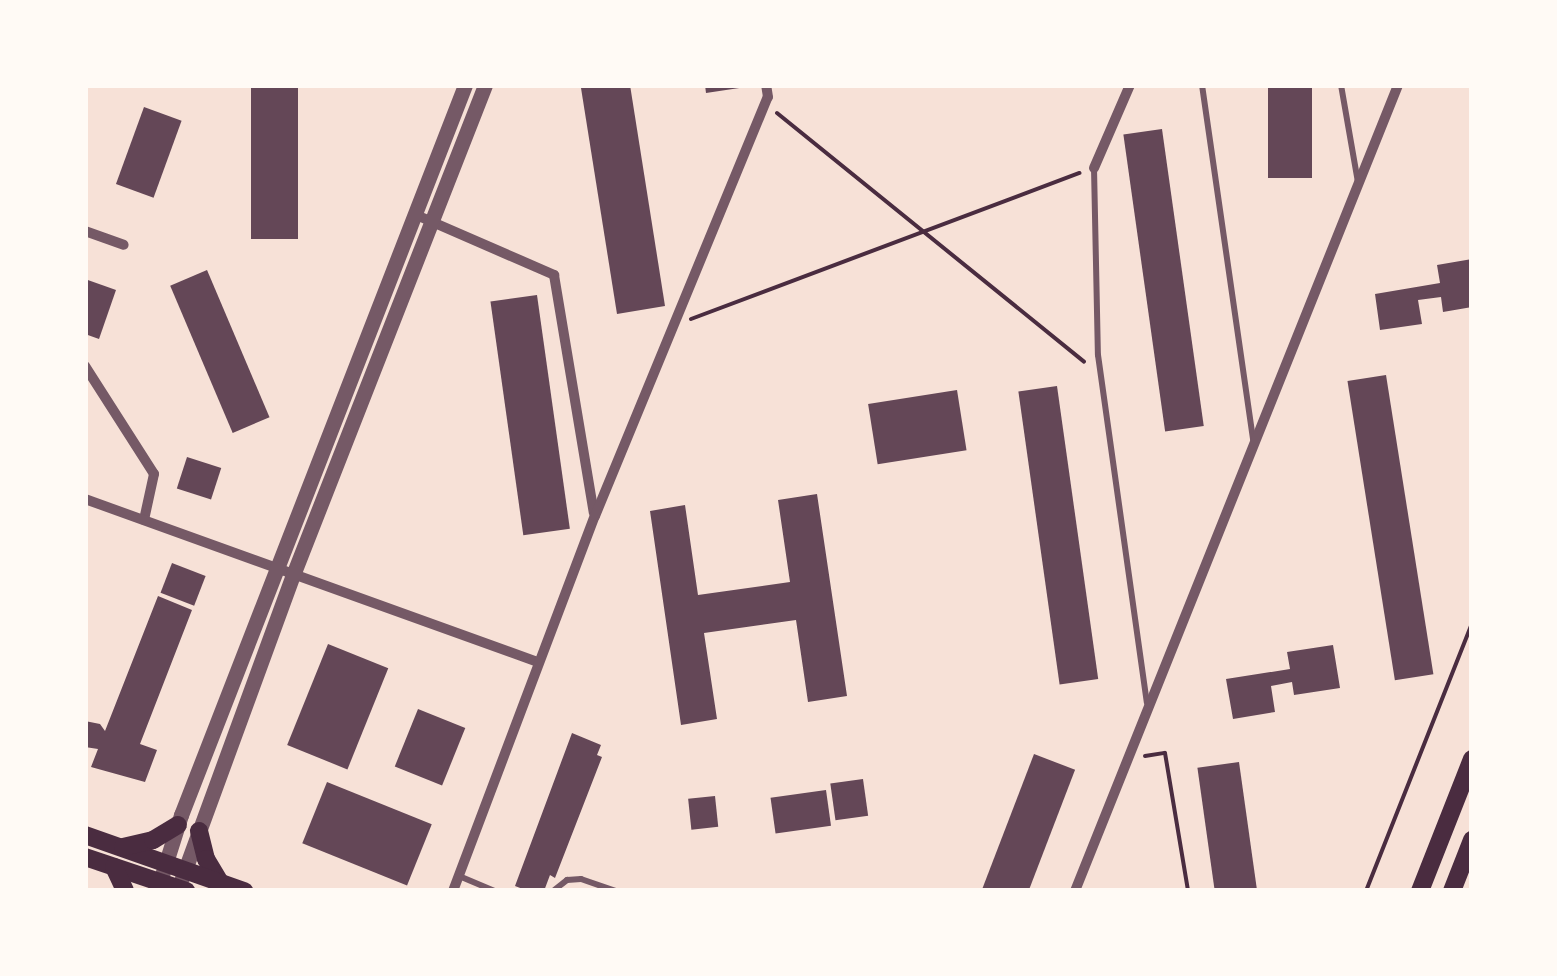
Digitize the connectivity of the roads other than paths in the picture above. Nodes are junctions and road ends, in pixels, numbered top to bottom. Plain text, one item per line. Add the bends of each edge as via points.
1 (465, 85) edge
2 (485, 85) edge
3 (766, 85) edge
4 (1130, 85) edge
5 (1202, 85) edge
6 (1342, 85) edge
7 (1398, 85) edge
8 (1094, 168) joint
9 (1358, 184) junction
10 (414, 214) junction
11 (432, 222) junction
12 (85, 232) edge
13 (124, 245) dead end
14 (85, 366) edge
15 (1254, 444) junction
16 (85, 499) edge
17 (595, 516) junction
18 (144, 520) junction
19 (276, 569) junction
20 (293, 575) junction
21 (537, 662) junction
22 (1148, 710) junction
23 (1472, 759) edge
24 (178, 825) junction
25 (199, 831) junction
26 (85, 835) edge
27 (1472, 840) edge
28 (122, 847) junction
29 (85, 857) edge
30 (165, 862) junction
31 (114, 867) junction
32 (185, 868) junction
33 (459, 876) junction
34 (220, 882) junction
35 (157, 886) edge
36 (181, 890) edge
37 (125, 891) edge
38 (244, 891) edge
39 (453, 891) edge
40 (494, 891) edge
41 (553, 891) edge
42 (616, 891) edge
43 (1076, 891) edge
44 (1420, 891) edge
45 (1452, 891) edge

1 - 10 street
2 - 11 street
3 - 17 street via 766,104
4 - 8 street
5 - 15 lane
6 - 9 lane
7 - 9 street
8 - 22 lane via 1100,374
9 - 15 street
10 - 11 street
10 - 19 street
11 - 17 street via 554,275
11 - 20 street
12 - 13 street
14 - 18 street via 154,474
15 - 22 street
16 - 18 street
17 - 21 street
18 - 19 street
19 - 20 street
19 - 24 street
20 - 21 street
20 - 25 street
21 - 33 street
22 - 43 street
23 - 44 main road
24 - 28 main road
24 - 30 street
25 - 32 street
25 - 34 main road
26 - 28 main road
27 - 45 main road
28 - 30 main road
29 - 31 main road
30 - 32 main road
30 - 35 street
31 - 35 main road
31 - 37 main road
32 - 34 main road
32 - 36 street
33 - 39 street
33 - 40 lane
34 - 38 main road
35 - 36 main road
41 - 42 lane via 580,879

